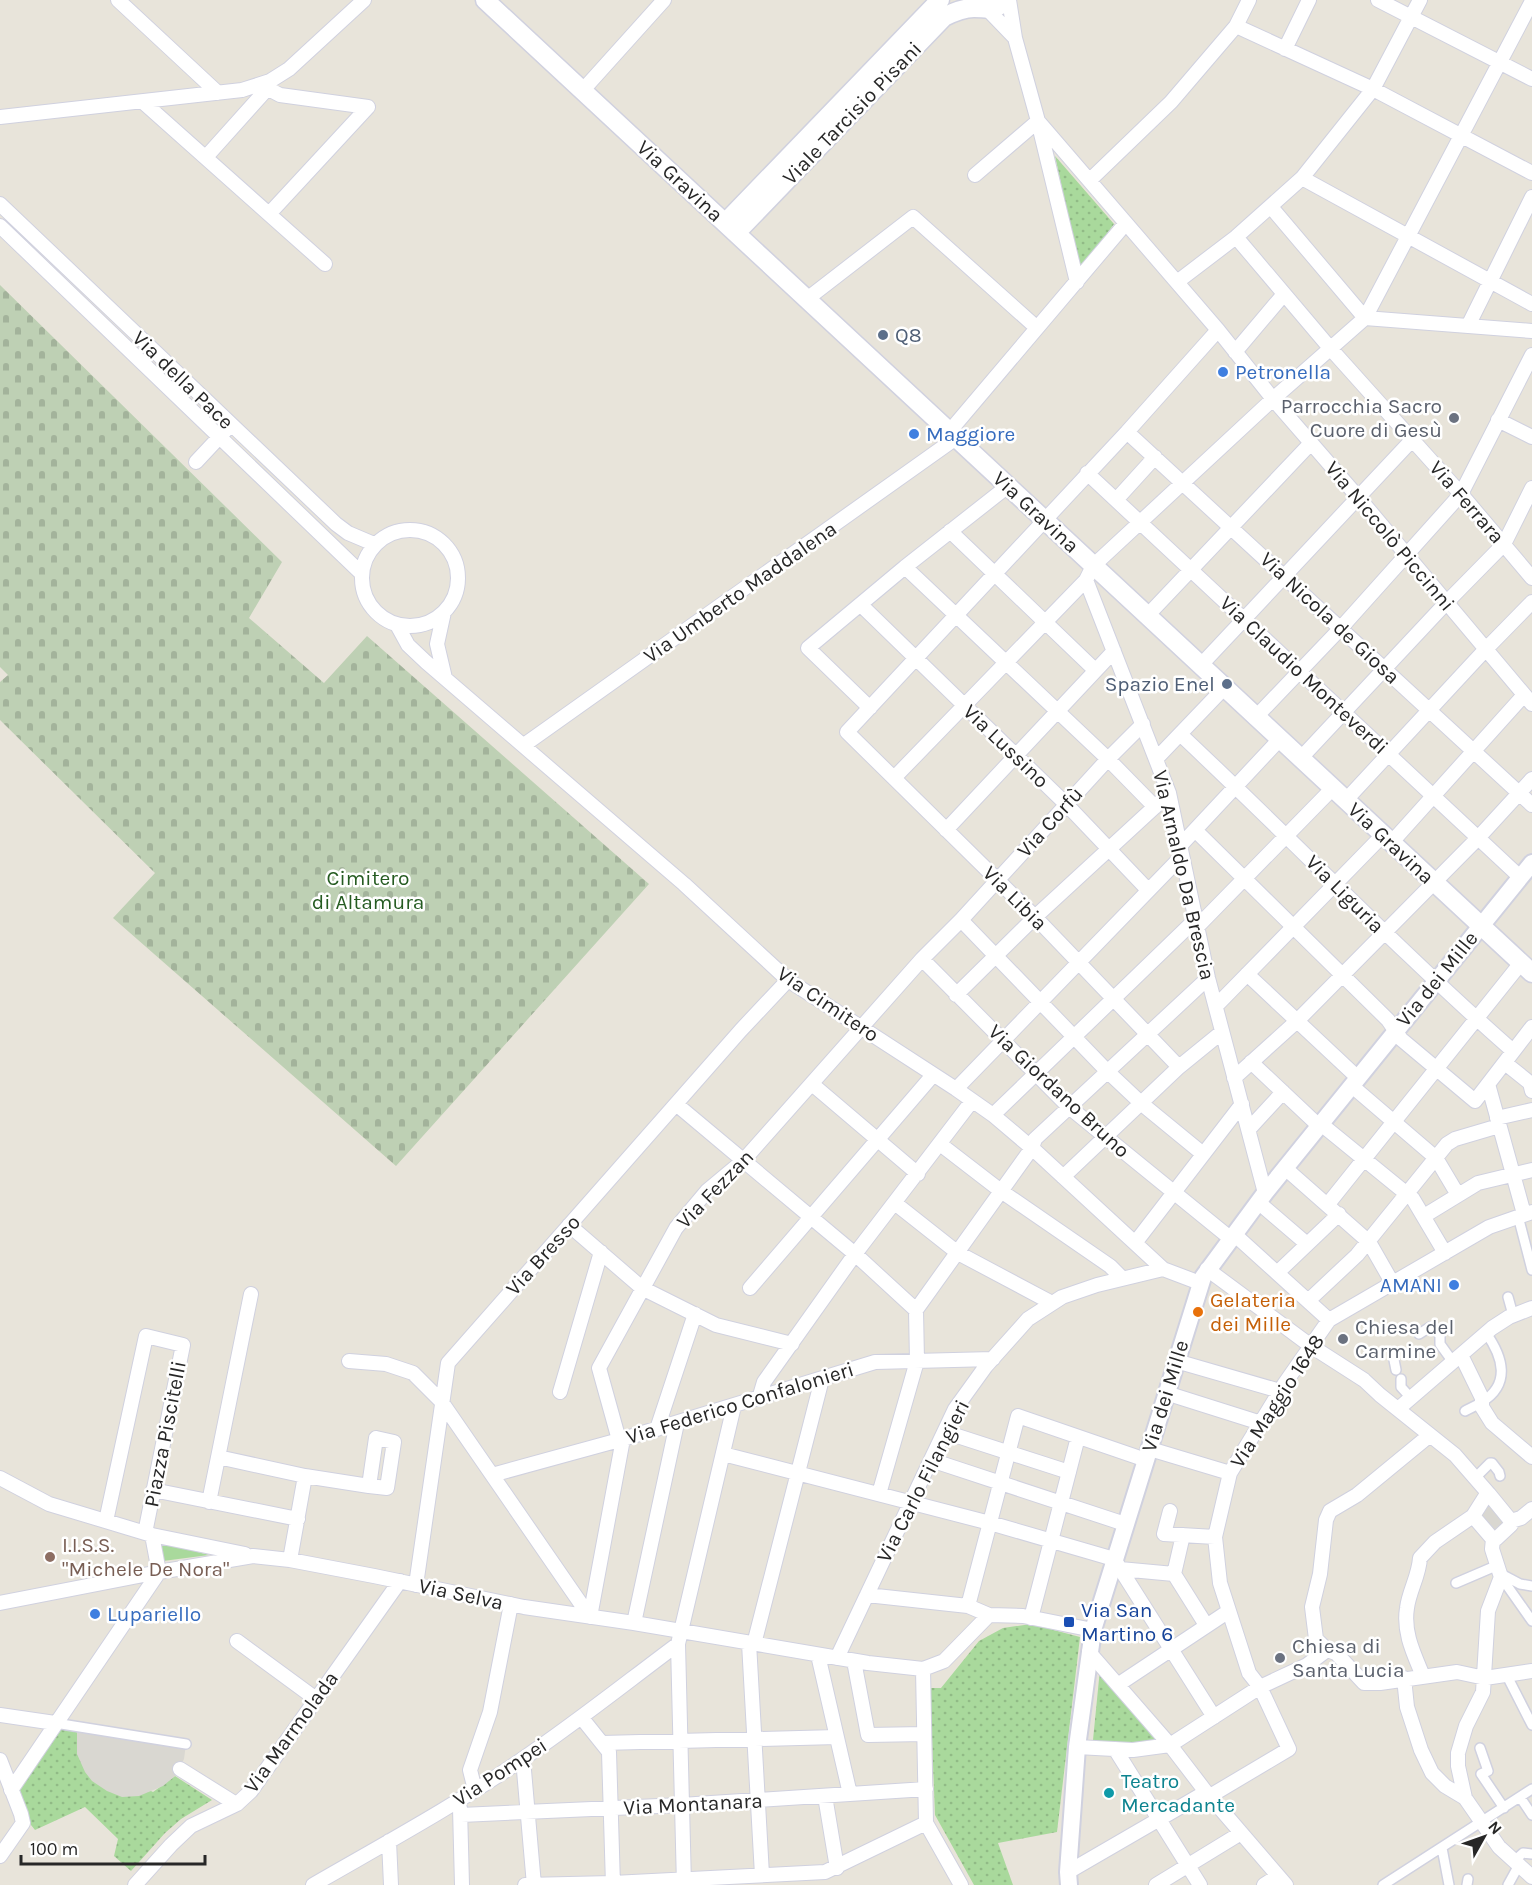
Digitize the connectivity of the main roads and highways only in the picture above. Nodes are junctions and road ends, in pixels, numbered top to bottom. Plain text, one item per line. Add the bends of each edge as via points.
1 (485, 0) edge
2 (940, 0) edge
3 (1008, 0) edge
4 (977, 6) edge
5 (731, 228) junction
6 (1526, 968) edge

1 - 5 main road, Via Gravina
2 - 5 main road, Viale Tarcisio Pisani
3 - 4 main road, Viale Tarcisio Pisani via 995,9
4 - 5 main road, Viale Tarcisio Pisani via 944,16
5 - 6 main road, Via Gravina via 1044,520 1090,573 1147,616

